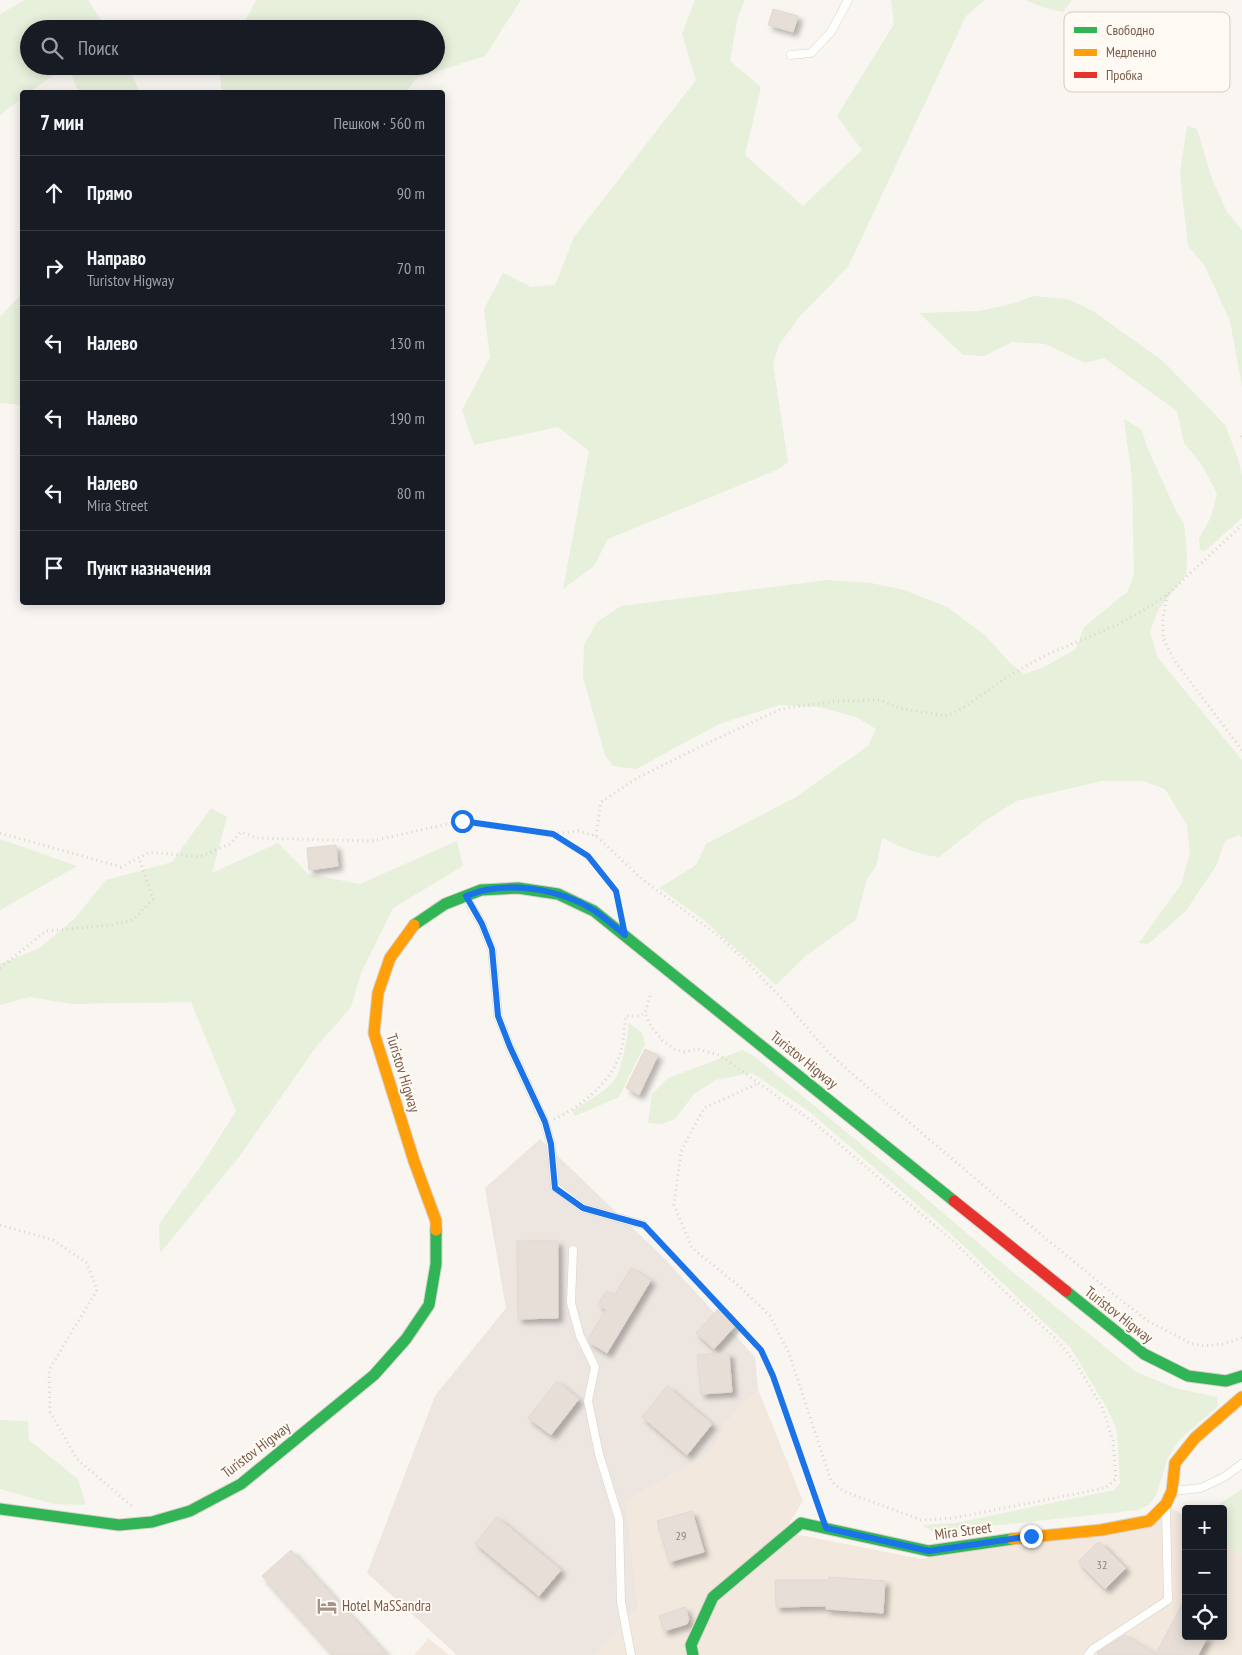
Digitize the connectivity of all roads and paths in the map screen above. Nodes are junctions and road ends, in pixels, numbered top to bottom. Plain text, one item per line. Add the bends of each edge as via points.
1 (848, 0) edge
2 (791, 55) dead end
3 (1242, 525) edge
4 (1167, 595) junction
5 (1242, 750) edge
6 (0, 834) edge
7 (553, 834) junction
8 (596, 836) junction
9 (139, 858) junction
10 (466, 896) junction
11 (619, 909) dead end
12 (0, 968) edge
13 (650, 996) dead end
14 (646, 1013) junction
15 (759, 1083) junction
16 (564, 1114) dead end
17 (0, 1225) edge
18 (644, 1225) joint
19 (573, 1250) dead end
20 (1242, 1338) edge
21 (1242, 1376) edge
22 (1210, 1380) junction
23 (1222, 1388) dead end
24 (1242, 1397) edge
25 (1242, 1464) edge
26 (1172, 1491) junction
27 (1166, 1504) junction
28 (0, 1509) edge
29 (152, 1522) junction
30 (826, 1528) junction
31 (632, 1655) edge
32 (693, 1655) edge
33 (1088, 1655) edge

1 - 2 lane via 831,32 811,53
3 - 4 path
4 - 5 path via 1163,638 1174,660
4 - 8 path via 1115,626 1046,655 961,709 944,716 899,708 880,700 837,701 781,709 636,778 602,802
6 - 9 path via 121,867
7 - 8 path via 578,831
7 - 9 path via 462,821 371,841 257,838 242,832 230,844 199,857 150,852
7 - 11 path via 588,856 616,891
8 - 20 path via 643,880 719,936 745,960 850,1072 1122,1301 1148,1321 1190,1343 1204,1346
9 - 12 path via 153,899 133,920 46,931
10 - 18 lane via 492,949 498,1016 545,1122 551,1144 555,1188 583,1208
10 - 22 main road, Turistov Higway via 481,890 518,888 558,894 594,911 1144,1354 1188,1376
10 - 29 main road, Turistov Higway via 445,904 415,924 390,958 378,993 374,1033 436,1221 436,1264 429,1304 406,1339 374,1375 240,1484 190,1511
13 - 14 path
14 - 15 path via 652,1028 675,1049 684,1052 698,1049 719,1055
14 - 16 path via 626,1016 620,1051 611,1074
15 - 15 path via 704,1108 681,1151 674,1205 692,1248 770,1316 789,1353 831,1481 843,1491 921,1520 954,1518 1105,1488 1116,1479 1113,1441 1102,1407 1077,1365 1056,1339 904,1197 812,1121
17 - 29 path via 53,1240 87,1263 97,1290 49,1370 50,1412 77,1459
18 - 30 path via 761,1350
19 - 31 lane via 571,1303 580,1336 595,1367 588,1401 599,1454 619,1519 621,1602
21 - 22 main road, Turistov Higway via 1226,1381
22 - 23 lane
24 - 26 main road, Mira Street via 1195,1438 1175,1464
25 - 26 lane via 1201,1488
26 - 27 main road, Mira Street
27 - 30 main road, Mira Street via 1149,1521 929,1551
27 - 33 lane via 1168,1600
28 - 29 main road, Turistov Higway via 119,1525
30 - 32 main road, Mira Street via 801,1523 713,1597 691,1645

